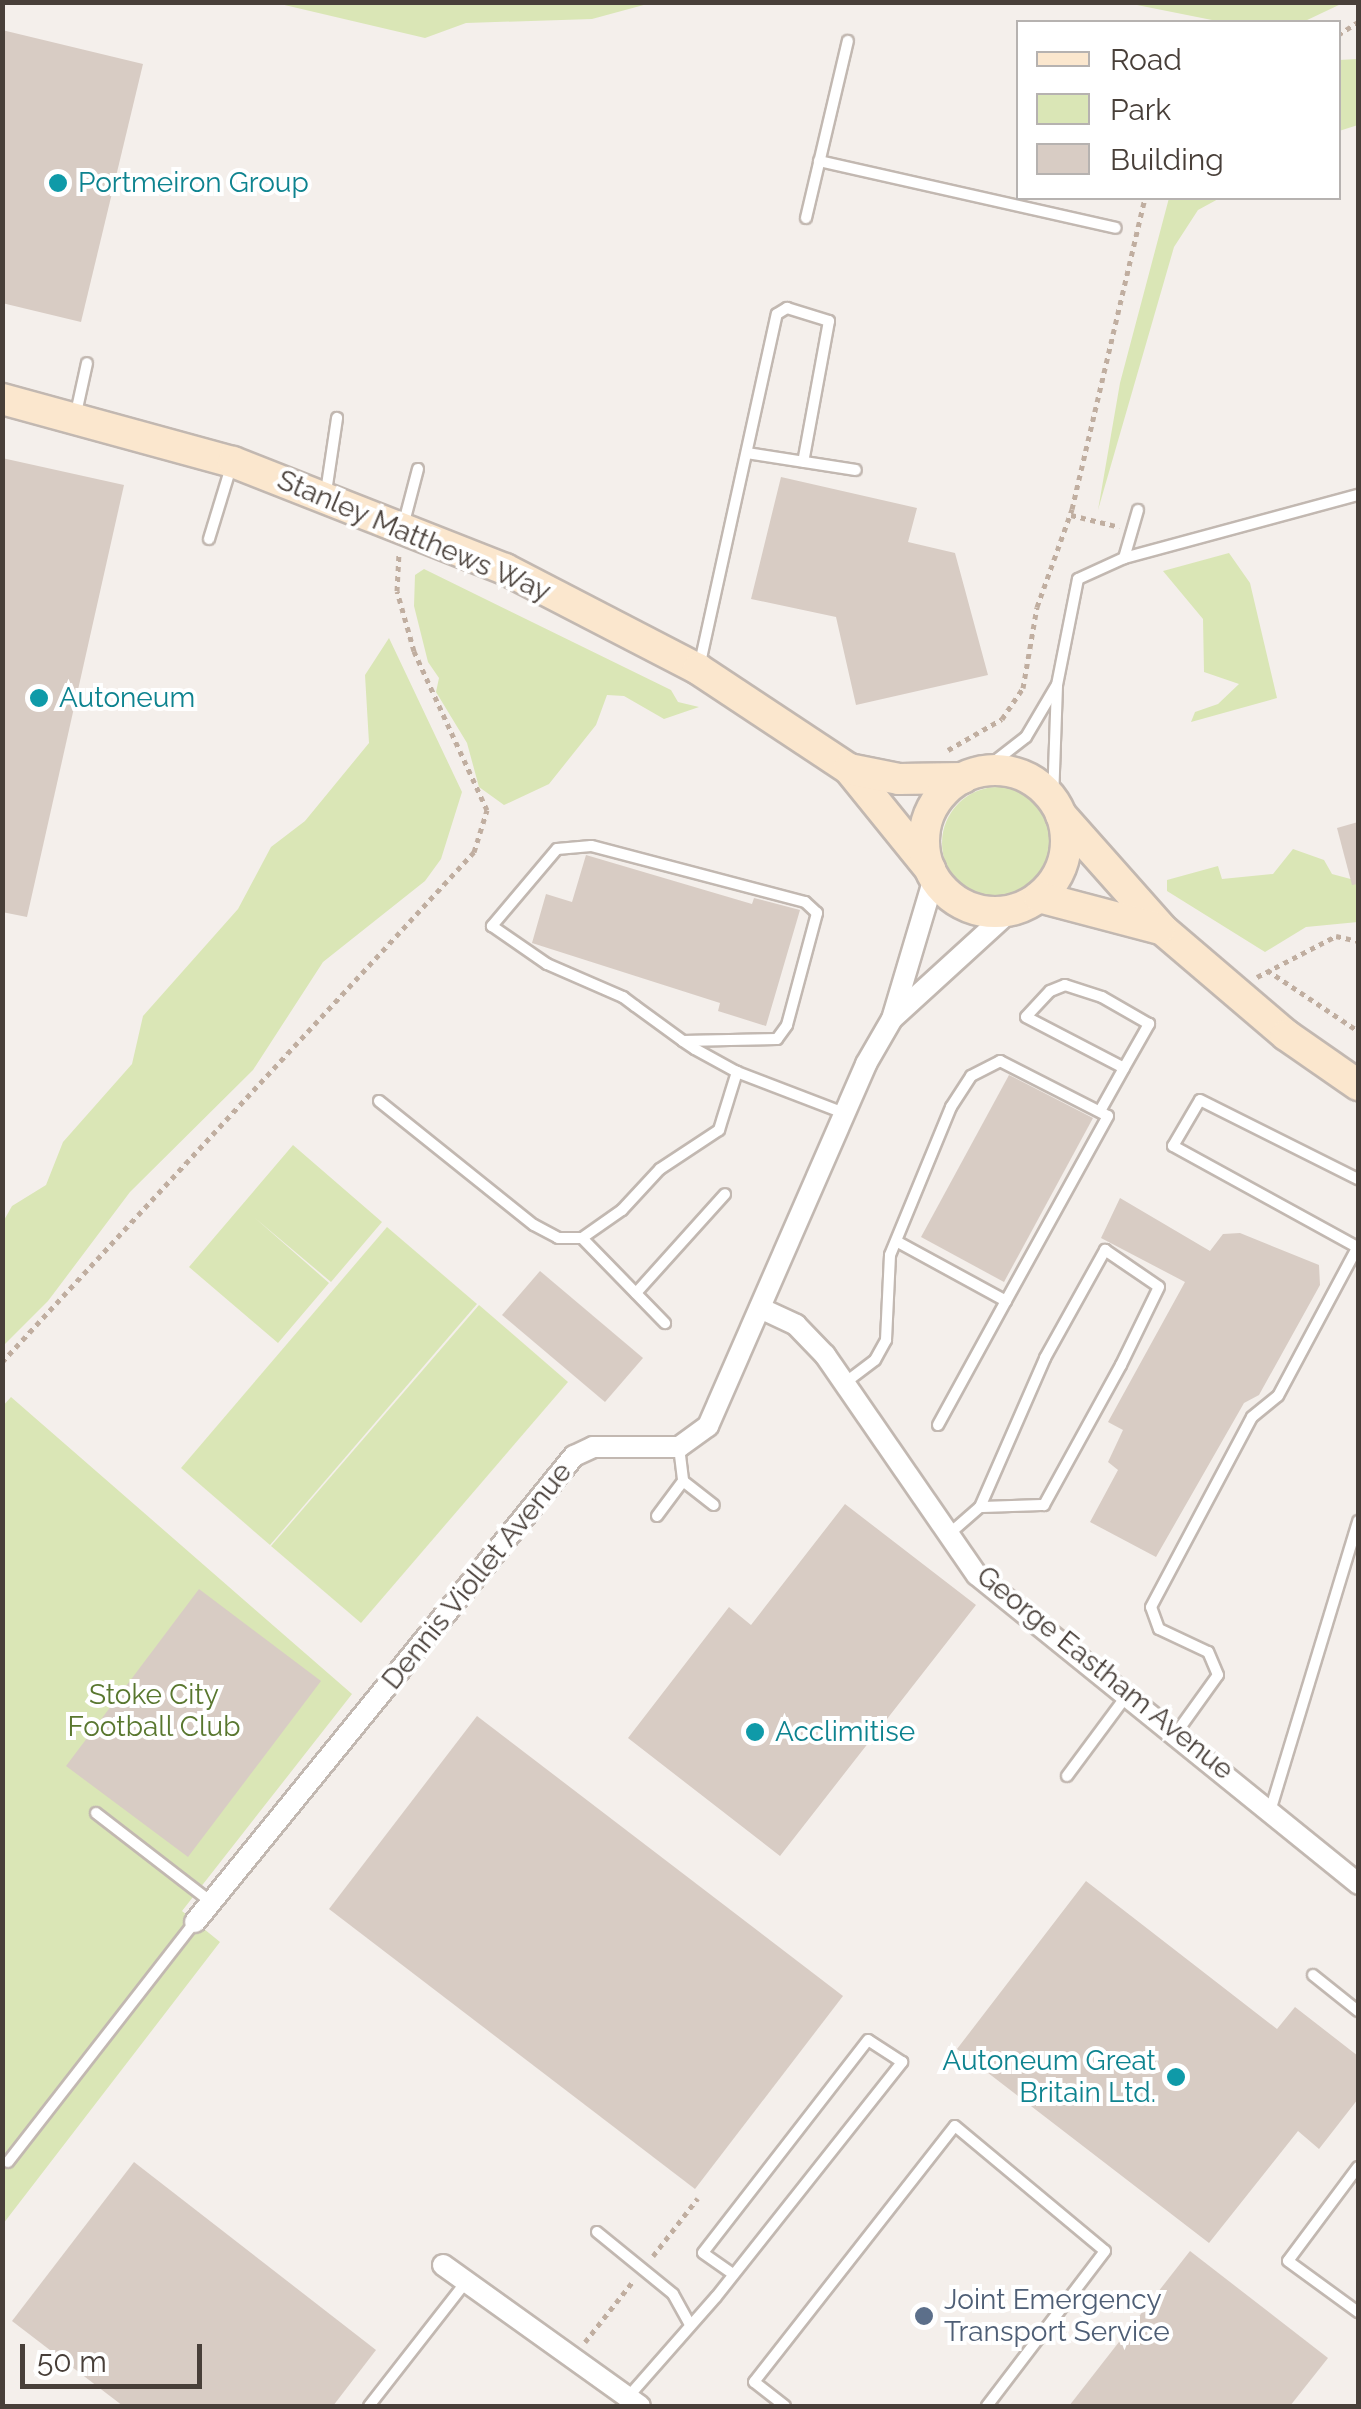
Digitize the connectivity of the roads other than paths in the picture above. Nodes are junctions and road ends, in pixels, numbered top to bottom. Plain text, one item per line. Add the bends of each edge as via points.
1 (848, 41) dead end
2 (820, 161) junction
3 (806, 218) dead end
4 (1116, 228) dead end
5 (87, 363) dead end
6 (2, 399) edge
7 (76, 414) junction
8 (337, 418) dead end
9 (747, 452) junction
10 (233, 462) junction
11 (802, 462) junction
12 (418, 469) dead end
13 (856, 470) dead end
14 (326, 493) junction
15 (1358, 495) edge
16 (1138, 510) dead end
17 (403, 526) junction
18 (209, 539) dead end
19 (1124, 558) junction
20 (698, 669) junction
21 (1057, 685) junction
22 (849, 769) junction
23 (972, 775) junction
24 (1057, 808) junction
25 (932, 873) junction
26 (1039, 896) junction
27 (1010, 910) junction
28 (1163, 930) junction
29 (892, 1019) junction
30 (683, 1041) junction
31 (1124, 1068) junction
32 (737, 1072) junction
33 (1358, 1084) edge
34 (379, 1101) dead end
35 (1100, 1111) junction
36 (844, 1112) junction
37 (1358, 1180) edge
38 (725, 1194) dead end
39 (582, 1238) junction
40 (896, 1241) junction
41 (1358, 1246) edge
42 (636, 1293) junction
43 (1006, 1301) junction
44 (760, 1308) junction
45 (665, 1323) dead end
46 (846, 1382) junction
47 (938, 1425) dead end
48 (679, 1447) junction
49 (682, 1480) junction
50 (714, 1505) dead end
51 (980, 1507) junction
52 (657, 1516) dead end
53 (1358, 1521) edge
54 (949, 1534) junction
55 (1128, 1693) junction
56 (1176, 1732) junction
57 (1066, 1776) dead end
58 (1271, 1808) junction
59 (96, 1812) dead end
60 (1358, 1884) edge
61 (211, 1902) junction
62 (195, 1922) joint
63 (1313, 1975) dead end
64 (1358, 2012) edge
65 (8, 2162) dead end
66 (1358, 2168) edge
67 (597, 2232) dead end
68 (443, 2265) dead end
69 (734, 2274) junction
70 (466, 2282) junction
71 (1358, 2312) edge
72 (690, 2325) junction
73 (634, 2402) edge
74 (369, 2406) edge
75 (785, 2406) edge
76 (986, 2406) edge

1 - 2 lane
2 - 3 lane
2 - 4 lane
5 - 7 lane
6 - 7 main road, Stanley Matthews Way
7 - 10 main road, Stanley Matthews Way
8 - 14 lane
9 - 11 lane
9 - 11 lane via 777,314 787,308 830,321
9 - 20 lane
10 - 14 main road, Stanley Matthews Way
10 - 18 lane
11 - 13 lane
12 - 17 lane
14 - 17 main road, Stanley Matthews Way
15 - 19 lane
16 - 19 lane
17 - 20 main road, Stanley Matthews Way via 505,569
19 - 21 lane via 1078,579
20 - 22 main road, Stanley Matthews Way
21 - 23 lane via 1026,736
21 - 24 lane
22 - 23 main road, Stanley Matthews Way via 898,779
22 - 25 main road, Stanley Matthews Way
23 - 24 main road via 1018,774
23 - 25 main road via 928,820
24 - 26 main road via 1065,856
24 - 28 main road
25 - 27 main road via 975,909
25 - 29 street
26 - 27 main road
26 - 28 main road
27 - 29 street
28 - 33 main road via 1232,992
29 - 36 street
30 - 30 lane via 777,1039 792,1009 817,912 805,902 592,846 557,849 492,926 547,964 623,997
30 - 32 lane
31 - 31 lane via 1149,1024 1102,996 1057,987 1026,1018
31 - 35 lane
32 - 36 lane
32 - 39 lane via 719,1130 660,1169 622,1210
34 - 39 lane via 534,1225 558,1238
35 - 40 lane via 1000,1060 981,1066 951,1107
35 - 43 lane via 1108,1116
36 - 44 street
37 - 41 lane via 1200,1100 1172,1146
38 - 42 lane
39 - 42 lane
40 - 43 lane
40 - 46 lane via 887,1272 886,1340 875,1360
41 - 56 lane via 1278,1396 1252,1417 1151,1607 1160,1629 1208,1652 1218,1675
42 - 45 lane
43 - 47 lane
44 - 46 street, George Eastham Avenue via 809,1335
44 - 48 street via 708,1426
46 - 54 street, George Eastham Avenue
48 - 49 lane
48 - 61 street, Dennis Viollet Avenue via 613,1445 574,1456
49 - 50 lane
49 - 52 lane
51 - 51 lane via 1044,1504 1159,1288 1105,1250 1045,1358
51 - 54 lane
53 - 58 lane
54 - 55 street, George Eastham Avenue via 977,1575
55 - 56 street, George Eastham Avenue
55 - 57 lane
56 - 58 street, George Eastham Avenue
58 - 60 street, George Eastham Avenue
59 - 61 lane
61 - 62 street, Dennis Viollet Avenue
62 - 65 lane
63 - 64 lane
66 - 71 lane via 1288,2261
67 - 72 lane via 673,2294
68 - 70 street
69 - 69 lane via 806,2183 902,2062 868,2040 704,2253
69 - 72 lane
70 - 73 street
70 - 74 lane
72 - 73 lane
75 - 76 lane via 754,2382 955,2126 1106,2251

